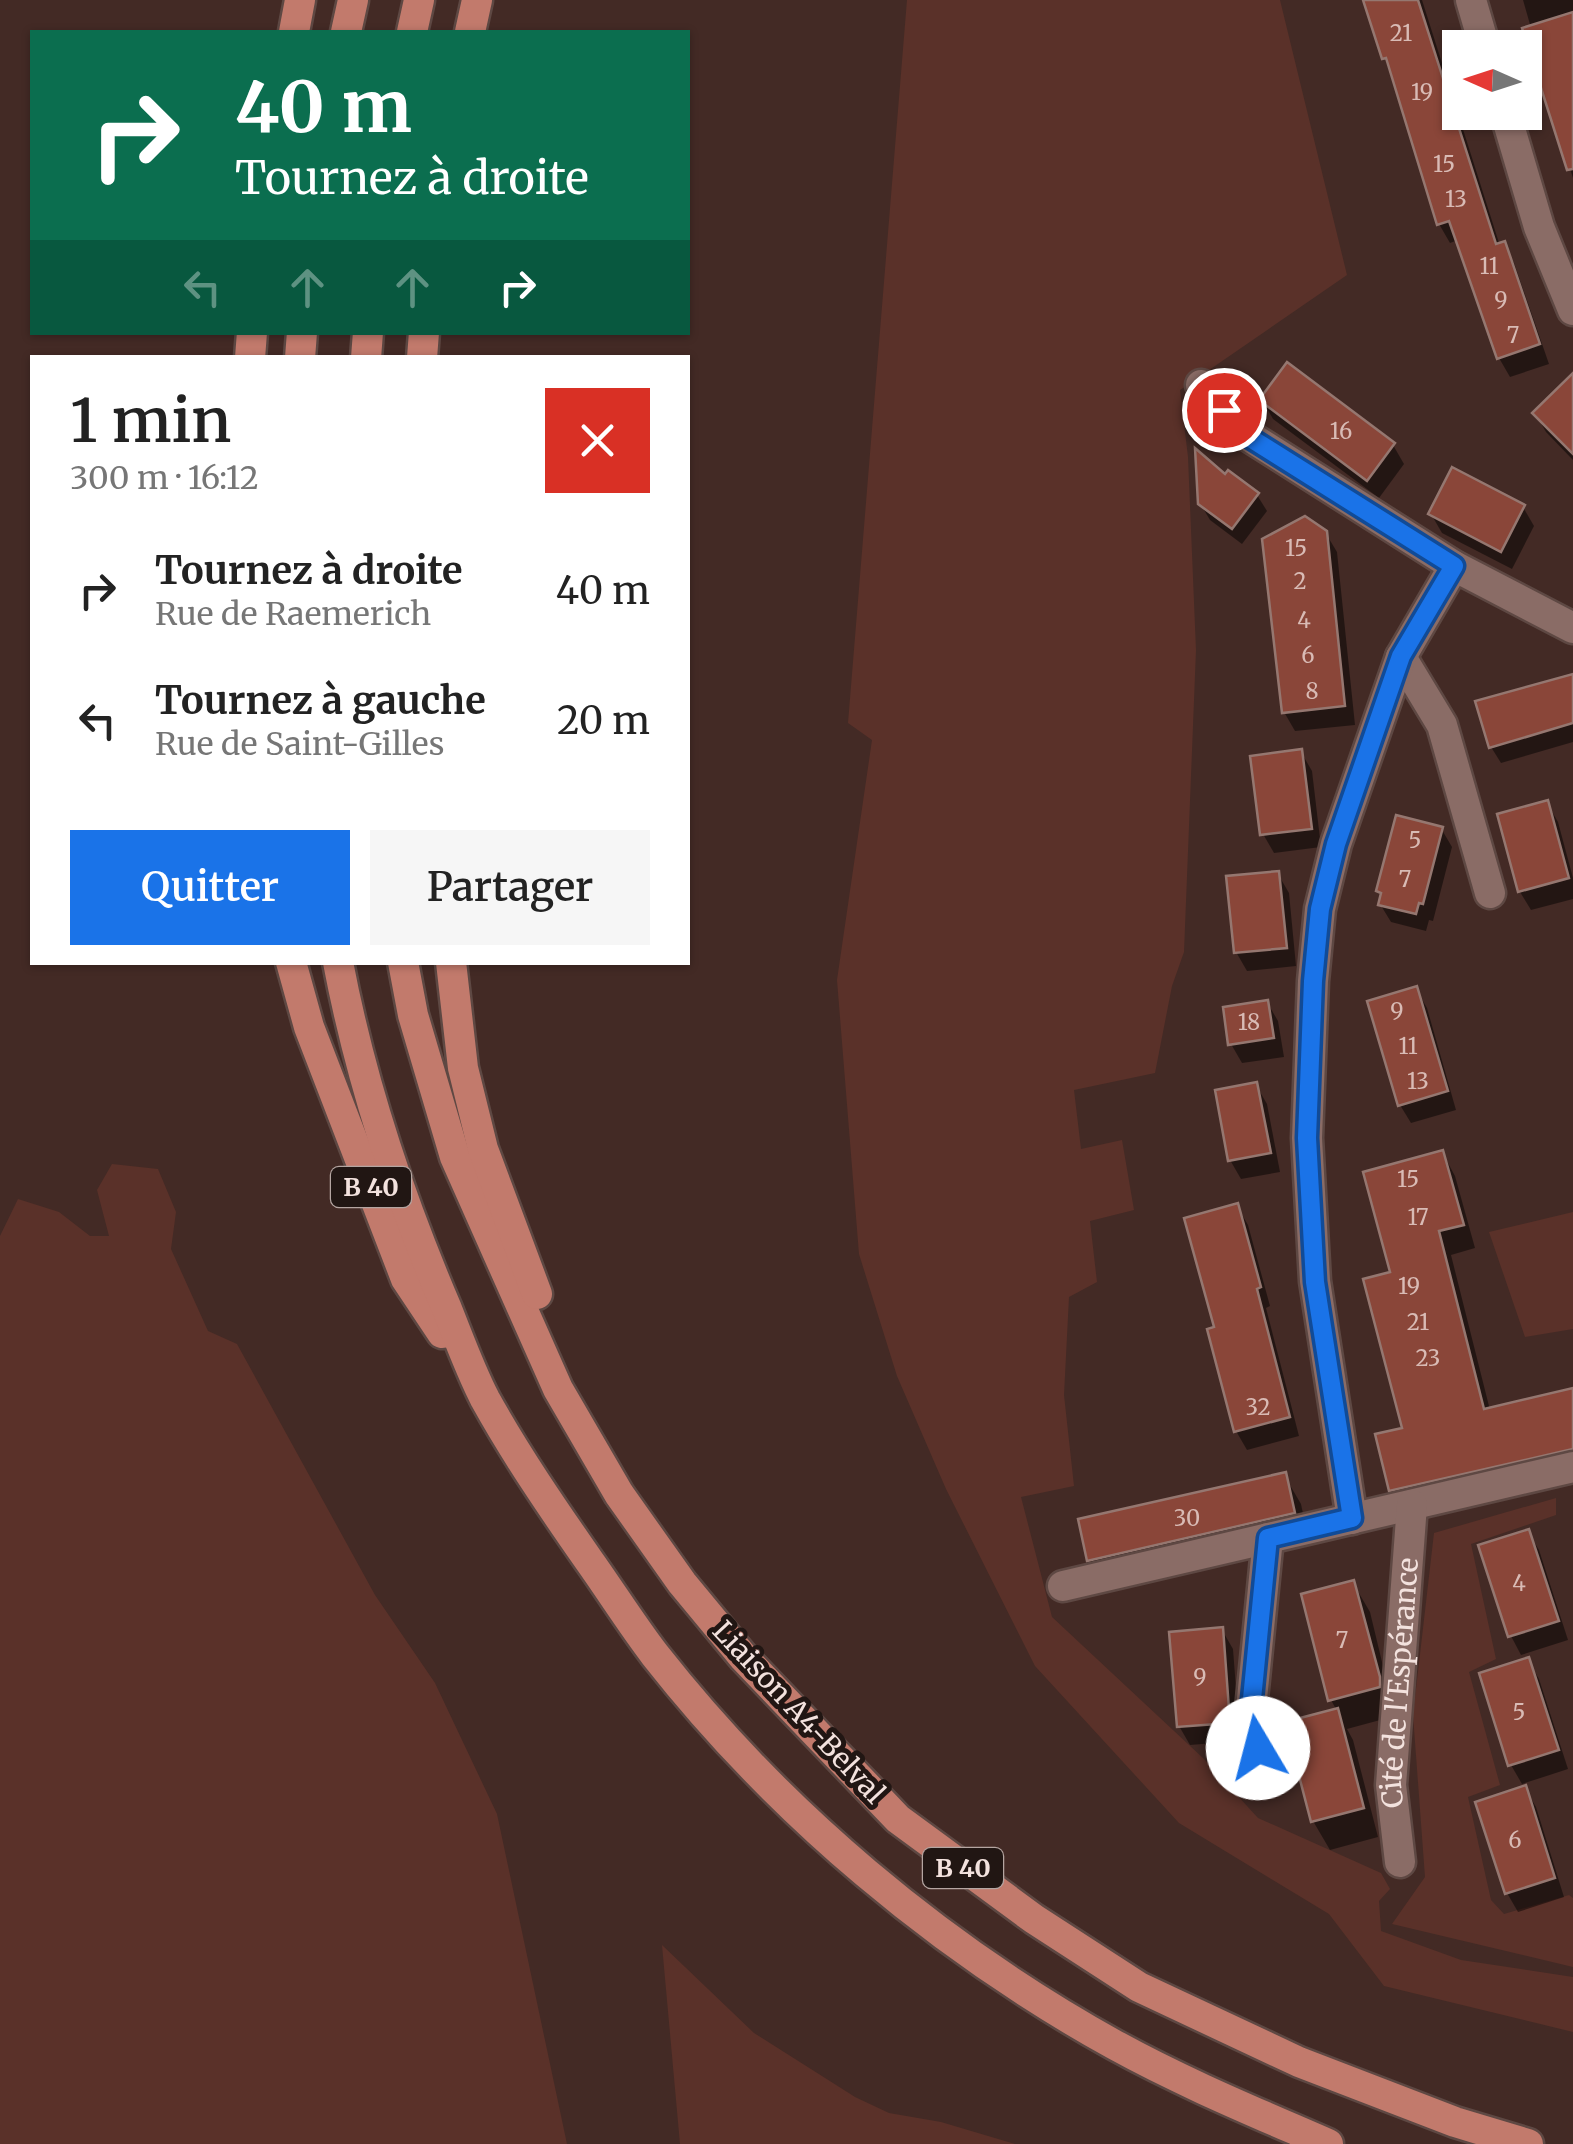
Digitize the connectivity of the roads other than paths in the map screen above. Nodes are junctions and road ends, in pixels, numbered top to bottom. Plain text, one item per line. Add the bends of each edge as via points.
1 (300, 0) edge
2 (352, 0) edge
3 (420, 0) edge
4 (477, 0) edge
5 (1471, 0) edge
6 (294, 30) edge
7 (346, 30) edge
8 (412, 30) edge
9 (470, 30) edge
10 (1480, 30) edge
11 (1510, 130) edge
12 (1573, 310) edge
13 (1201, 385) dead end
14 (1454, 566) junction
15 (1573, 628) edge
16 (1401, 656) junction
17 (1490, 893) dead end
18 (291, 965) edge
19 (339, 965) edge
20 (404, 965) edge
21 (451, 965) edge
22 (558, 1390) junction
23 (484, 1396) junction
24 (1573, 1467) edge
25 (1412, 1505) junction
26 (1352, 1518) junction
27 (1268, 1538) junction
28 (1063, 1586) dead end
29 (1258, 1748) dead end
30 (1400, 1862) dead end
31 (1328, 2144) edge
32 (1528, 2144) edge

1 - 6 highway
2 - 7 highway
3 - 8 highway
4 - 9 highway
5 - 10 street
11 - 12 street
13 - 14 street via 1247,436
14 - 15 street
14 - 16 street
16 - 17 street via 1442,725
16 - 26 street via 1336,844 1320,909 1313,981 1307,1138 1315,1282
18 - 23 highway, B 40 via 406,1278
19 - 23 highway, B 40 via 371,1106 417,1239
20 - 22 highway, Liaison A4-Belval / B 40 via 455,1157
21 - 22 highway, B 40 via 463,1068 483,1149 540,1300
22 - 32 highway, Liaison A4-Belval / B 40 via 682,1582 744,1658 898,1818 1139,1987 1298,2062
23 - 31 highway, B 40 via 548,1503 655,1654 797,1810 896,1898 1116,2046
24 - 25 street
25 - 26 street
25 - 30 street, Cité de l'Espérance via 1392,1786
26 - 27 street
27 - 28 street
27 - 29 street via 1251,1709

